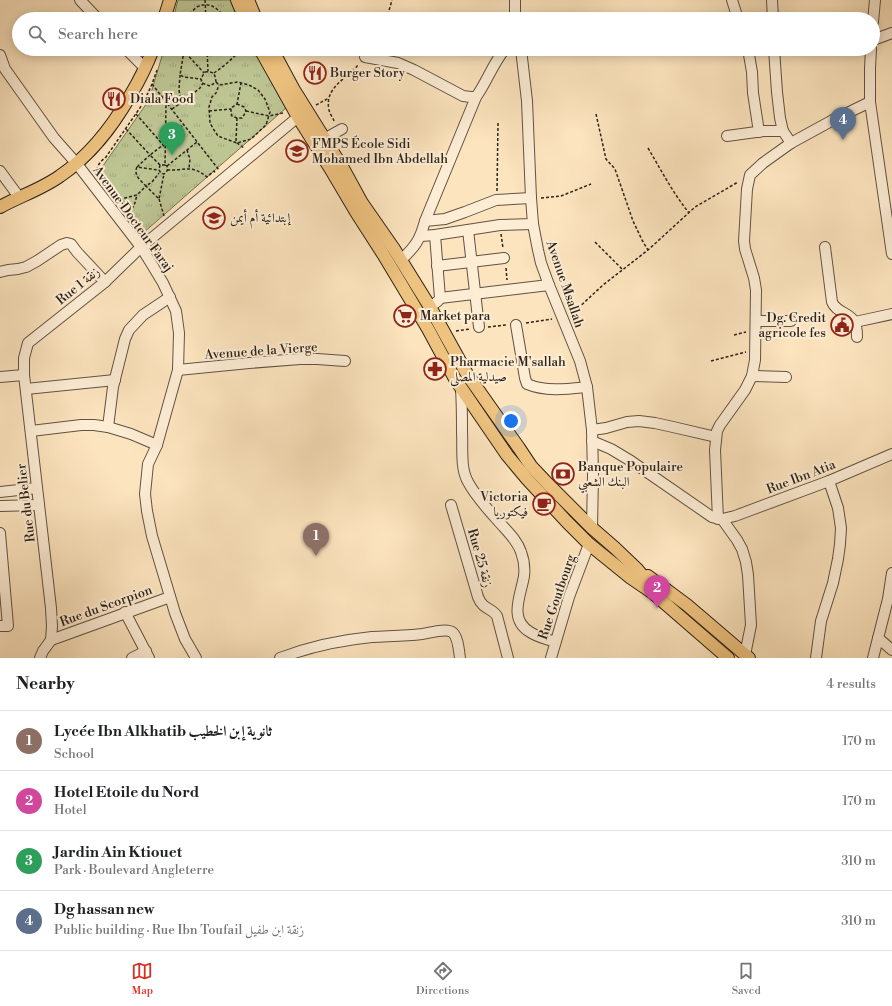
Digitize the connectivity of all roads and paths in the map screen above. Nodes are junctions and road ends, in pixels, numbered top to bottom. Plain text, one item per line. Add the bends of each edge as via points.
1 (80, 0) edge
2 (170, 0) edge
3 (205, 0) edge
4 (237, 0) edge
5 (248, 0) edge
6 (392, 0) edge
7 (515, 0) edge
8 (732, 0) edge
9 (772, 0) edge
10 (875, 0) edge
11 (205, 4) junction
12 (91, 12) edge
13 (166, 12) edge
14 (192, 12) edge
15 (206, 12) edge
16 (221, 12) edge
17 (242, 12) edge
18 (253, 12) edge
19 (389, 12) edge
20 (515, 12) edge
21 (736, 12) edge
22 (773, 12) edge
23 (874, 12) edge
24 (892, 33) edge
25 (880, 37) edge
26 (0, 55) edge
27 (135, 56) edge
28 (152, 56) edge
29 (183, 56) edge
30 (189, 56) edge
31 (207, 56) edge
32 (235, 56) edge
33 (265, 56) edge
34 (276, 56) edge
35 (366, 56) joint
36 (500, 56) edge
37 (522, 56) edge
38 (749, 56) edge
39 (774, 56) edge
40 (871, 56) edge
41 (151, 69) junction
42 (208, 72) junction
43 (204, 73) junction
44 (214, 73) junction
45 (180, 75) junction
46 (201, 79) junction
47 (216, 82) junction
48 (203, 83) junction
49 (241, 83) junction
50 (152, 84) junction
51 (219, 86) junction
52 (476, 97) junction
53 (329, 98) junction
54 (185, 100) junction
55 (166, 102) junction
56 (870, 102) junction
57 (237, 104) junction
58 (172, 109) junction
59 (231, 109) junction
60 (209, 111) junction
61 (246, 111) junction
62 (136, 113) junction
63 (286, 114) dead end
64 (303, 114) junction
65 (596, 114) dead end
66 (269, 116) junction
67 (237, 118) junction
68 (184, 124) junction
69 (126, 128) junction
70 (340, 131) joint
71 (783, 131) junction
72 (759, 132) junction
73 (727, 136) dead end
74 (324, 139) junction
75 (165, 141) junction
76 (197, 142) junction
77 (237, 143) junction
78 (791, 143) junction
79 (163, 144) junction
80 (165, 147) junction
81 (648, 148) dead end
82 (187, 150) junction
83 (247, 150) dead end
84 (150, 155) junction
85 (77, 164) junction
86 (160, 165) junction
87 (166, 165) junction
88 (136, 167) junction
89 (189, 168) junction
90 (167, 170) junction
91 (0, 171) edge
92 (159, 171) junction
93 (164, 174) junction
94 (750, 175) junction
95 (591, 184) dead end
96 (146, 186) junction
97 (888, 193) edge
98 (137, 195) junction
99 (19, 197) junction
100 (531, 198) junction
101 (159, 199) junction
102 (120, 201) junction
103 (0, 206) edge
104 (128, 212) junction
105 (689, 213) junction
106 (165, 216) dead end
107 (132, 219) dead end
108 (889, 220) edge
109 (425, 221) junction
110 (534, 224) junction
111 (468, 230) junction
112 (435, 235) junction
113 (421, 236) junction
114 (595, 242) dead end
115 (141, 247) junction
116 (825, 247) dead end
117 (648, 250) junction
118 (892, 254) edge
119 (504, 258) dead end
120 (401, 260) junction
121 (472, 262) junction
122 (437, 266) junction
123 (623, 270) junction
124 (0, 272) edge
125 (105, 282) junction
126 (549, 285) junction
127 (476, 294) junction
128 (170, 297) junction
129 (440, 298) junction
130 (430, 307) junction
131 (892, 314) edge
132 (563, 318) junction
133 (791, 321) dead end
134 (855, 322) junction
135 (516, 324) junction
136 (756, 325) junction
137 (479, 327) junction
138 (444, 333) junction
139 (734, 335) dead end
140 (858, 337) dead end
141 (28, 342) joint
142 (755, 350) junction
143 (345, 360) dead end
144 (711, 361) dead end
145 (178, 370) junction
146 (24, 375) junction
147 (752, 376) junction
148 (0, 377) edge
149 (786, 377) dead end
150 (115, 380) junction
151 (587, 387) junction
152 (26, 389) junction
153 (461, 389) junction
154 (108, 427) junction
155 (592, 430) junction
156 (30, 431) junction
157 (716, 437) junction
158 (592, 441) junction
159 (156, 445) junction
160 (892, 454) edge
161 (829, 481) junction
162 (36, 488) junction
163 (0, 492) edge
164 (451, 504) dead end
165 (39, 505) junction
166 (0, 506) edge
167 (720, 519) junction
168 (592, 528) junction
169 (0, 534) edge
170 (589, 544) junction
171 (1, 551) edge
172 (634, 573) junction
173 (892, 573) edge
174 (170, 597) junction
175 (125, 612) junction
176 (892, 616) edge
177 (882, 623) junction
178 (0, 626) edge
179 (878, 638) junction
180 (51, 640) junction
181 (555, 642) junction
182 (892, 650) edge
183 (147, 654) edge
184 (287, 657) edge
185 (744, 657) edge
186 (40, 658) edge
187 (132, 658) edge
188 (196, 658) edge
189 (460, 658) edge
190 (508, 658) edge
191 (551, 658) edge
192 (717, 658) edge
193 (728, 658) edge
194 (816, 658) edge
195 (873, 658) edge

1 - 12 street
2 - 13 main road
3 - 11 path
4 - 17 main road
5 - 18 main road
6 - 19 path
7 - 20 street
8 - 21 street
9 - 22 street
10 - 23 street
11 - 14 path via 201,4
11 - 15 path
11 - 16 path via 216,7
24 - 25 street
26 - 85 street, Avenue Docteur Faraj via 5,69 27,101
27 - 41 street
28 - 41 main road
29 - 45 path
30 - 43 path
31 - 42 path
32 - 44 path
33 - 64 main road
34 - 64 main road
35 - 52 street via 398,63 464,96
35 - 53 path via 356,69 335,87
36 - 52 street
37 - 100 street, Avenue Msallah via 528,106
38 - 72 street
39 - 71 street via 778,107
40 - 56 street
41 - 50 path
41 - 85 main road via 97,145
42 - 43 path
42 - 44 path
43 - 46 path
44 - 47 path
45 - 46 path
45 - 54 path via 179,94 180,98
46 - 48 path
47 - 48 path via 210,86
47 - 51 path
48 - 54 path
49 - 51 path
49 - 57 path
49 - 66 path via 261,93 266,99
50 - 55 path
50 - 62 path
51 - 60 path via 212,97
52 - 109 street
53 - 64 path
53 - 70 path via 329,110
54 - 58 path
55 - 58 path
55 - 75 path
56 - 78 street
56 - 97 street
57 - 59 path
57 - 61 path
58 - 68 path
59 - 60 path
59 - 67 path via 232,116
60 - 77 path via 210,123 218,136
61 - 66 path
61 - 67 path via 242,118
62 - 69 path
62 - 79 path
63 - 66 path
64 - 74 main road
64 - 115 street, Rue 1 زنقة
64 - 153 main road via 356,212 428,329
65 - 117 path via 606,159 615,169 633,221
66 - 77 path via 266,125 251,139
67 - 77 path
68 - 75 path
68 - 76 path
69 - 84 path
69 - 102 path via 97,167 97,172
70 - 74 street
71 - 72 street
71 - 78 street
72 - 73 street
74 - 120 main road via 362,203
75 - 80 path
76 - 82 path
76 - 89 path via 220,172 217,175 214,171 207,177
77 - 83 path
78 - 94 street
79 - 80 path
79 - 84 path
80 - 87 path
81 - 105 path
82 - 87 path
82 - 89 path
84 - 86 path
84 - 88 path
85 - 99 main road via 40,189
85 - 115 street, Avenue Docteur Faraj
86 - 87 path
86 - 92 path
87 - 90 path
88 - 92 path
88 - 96 path via 135,173
89 - 90 path
90 - 93 path
91 - 99 street
92 - 93 path
92 - 96 path
93 - 101 path
94 - 105 path
94 - 136 street via 744,241 756,290
95 - 100 path via 561,196
96 - 98 path
96 - 101 path
97 - 108 street
98 - 102 path
98 - 104 path via 135,205
99 - 103 main road
100 - 109 street via 496,200 466,212
100 - 110 street, Avenue Msallah
101 - 106 path
102 - 104 path
104 - 107 path
105 - 117 path
108 - 118 street
109 - 113 street
110 - 111 street via 500,225
110 - 126 street, Avenue Msallah via 539,256
111 - 112 street
111 - 121 street
112 - 113 street
112 - 122 street
113 - 120 street via 412,250
114 - 123 path
115 - 125 street, Rue 1 زنقة
115 - 128 street, Avenue Docteur Faraj
116 - 134 street via 832,302
117 - 123 path
119 - 121 street
120 - 130 main road
121 - 122 street
121 - 127 street
122 - 129 street
123 - 132 path via 575,311
124 - 125 street via 26,267 61,244 67,243 71,244
125 - 141 street, Rue 1 زنقة
126 - 127 street
126 - 132 street, Avenue Msallah
127 - 129 street
127 - 137 street
128 - 145 street, Avenue Docteur Faraj via 176,311 179,333
128 - 150 street via 142,315 129,330
129 - 130 street
130 - 138 main road
131 - 134 street
132 - 135 path
132 - 151 street, Avenue Msallah
133 - 136 street
134 - 140 street
135 - 137 path
135 - 151 street via 527,384 560,389
136 - 139 path
136 - 142 street
137 - 138 path
138 - 168 main road via 467,374 531,466
141 - 146 street, Rue du Belier via 24,358
142 - 144 path
142 - 147 street
143 - 145 street, Avenue de la Vierge via 300,359
145 - 159 street, Avenue Docteur Faraj
146 - 148 street
146 - 152 street, Rue du Belier
147 - 149 street
147 - 157 street via 720,424
150 - 152 street
150 - 154 street
151 - 155 street, Avenue Msallah
152 - 156 street, Rue du Belier
153 - 170 main road via 507,455
153 - 181 street via 466,478 520,550 524,564 524,576 518,598 518,615 521,623 531,633
154 - 156 street via 94,424
154 - 159 street
155 - 157 street via 639,421
155 - 158 street
156 - 162 street, Rue du Belier
157 - 167 street
158 - 167 street via 625,458 710,516
158 - 168 street
159 - 174 street, Avenue Docteur Faraj via 148,464 145,494 154,543
160 - 161 street, Rue Ibn Atia
161 - 167 street, Rue Ibn Atia via 758,508
161 - 194 street via 838,508 840,544 835,573 821,621
162 - 163 street
162 - 165 street, Rue du Belier
164 - 190 street, Rue 25 زنقة via 478,597 485,608 497,616
165 - 166 street
165 - 180 street, Rue du Belier via 51,608
167 - 185 street via 737,540 746,562 751,625
168 - 172 main road
169 - 171 street
170 - 172 main road
170 - 181 street, Rue Goutbourg
171 - 178 street via 8,626
172 - 185 main road
172 - 192 main road via 642,591
172 - 193 main road via 653,593
173 - 177 street
174 - 175 street, Rue du Scorpion
174 - 188 street, Avenue Docteur Faraj via 179,625
175 - 180 street, Rue du Scorpion
175 - 183 street
176 - 177 street
177 - 179 street
179 - 182 street
179 - 195 street
180 - 186 street
181 - 191 street, Rue Goutbourg
183 - 187 street
184 - 189 street via 330,643 450,631 456,639

